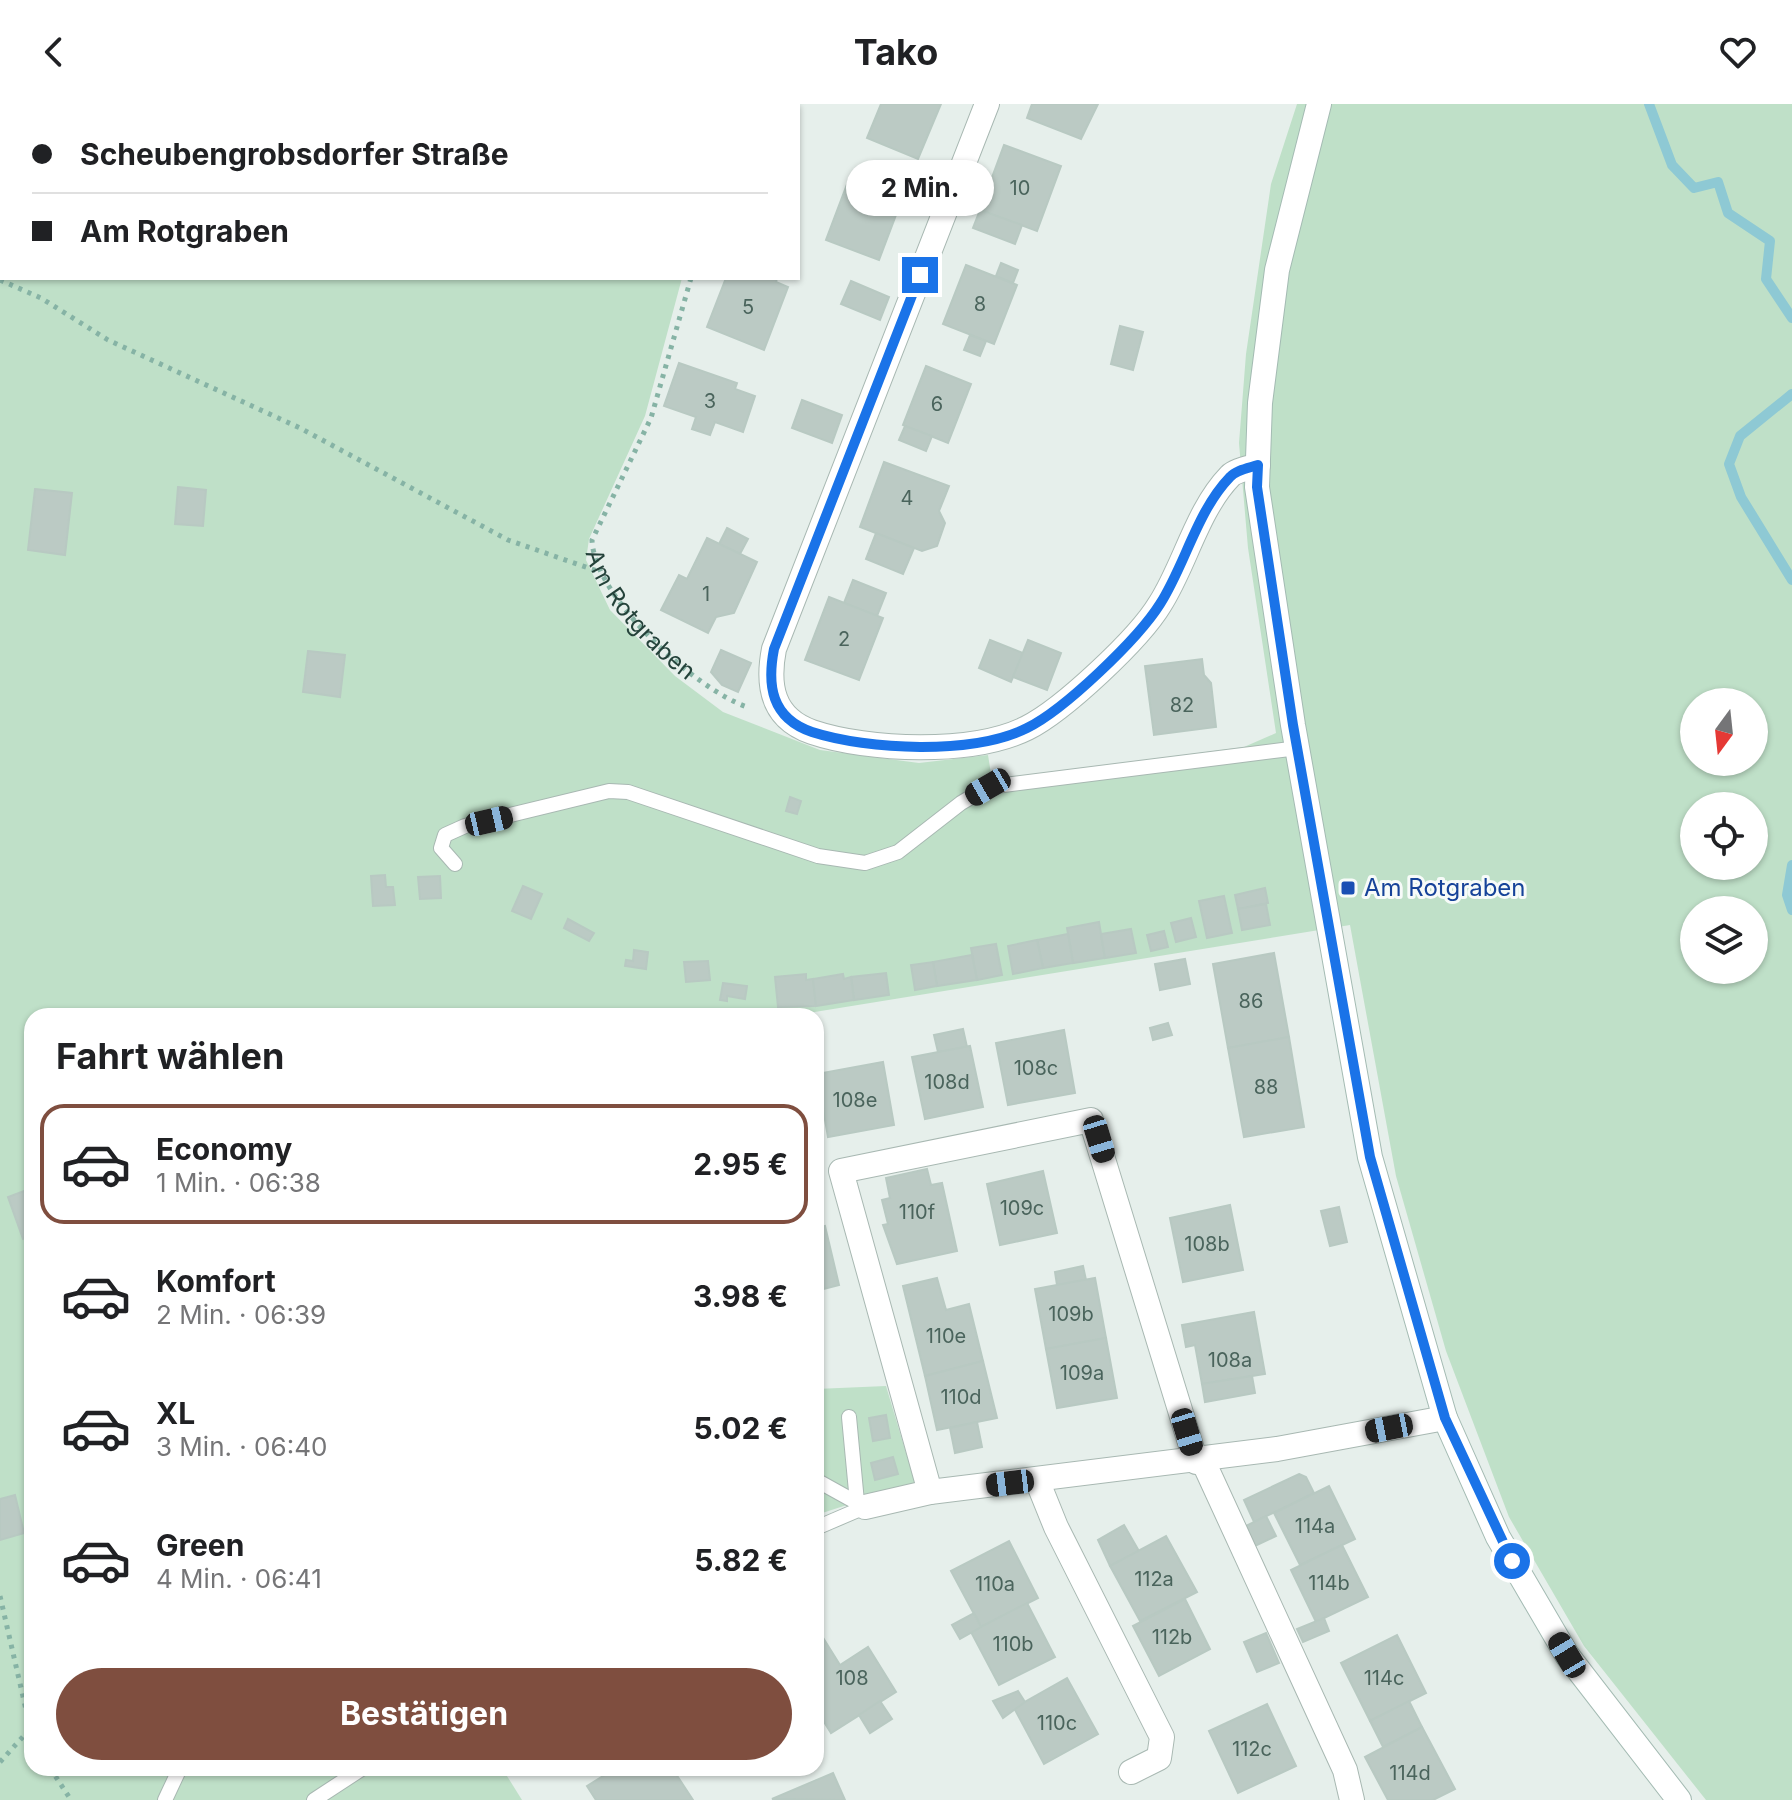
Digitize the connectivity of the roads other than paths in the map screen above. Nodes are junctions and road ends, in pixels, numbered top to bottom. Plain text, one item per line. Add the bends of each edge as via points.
1 (987, 104) edge
2 (1319, 104) edge
3 (1258, 465) junction
4 (1298, 748) junction
5 (455, 864) dead end
6 (849, 1417) dead end
7 (1445, 1418) junction
8 (1199, 1461) junction
9 (1037, 1480) junction
10 (824, 1484) edge
11 (930, 1492) junction
12 (861, 1505) junction
13 (824, 1524) edge
14 (1131, 1772) dead end
15 (176, 1776) edge
16 (351, 1776) edge
17 (165, 1800) edge
18 (314, 1800) edge
19 (1352, 1800) edge
20 (1679, 1800) edge

1 - 3 street via 774,649 769,676 773,701 810,731 907,747 962,744 1027,728 1128,642 1160,606 1211,504 1232,474
2 - 3 street via 1277,270 1260,403
3 - 4 street via 1257,487
4 - 5 lane via 988,787 898,852 865,863 818,856 628,792 609,791 445,835 441,848
4 - 7 street via 1370,1157
6 - 12 lane
7 - 8 street
7 - 20 street via 1498,1537 1567,1655
8 - 9 street
8 - 11 street via 1091,1120 841,1171
8 - 19 street via 1345,1770
9 - 11 street
9 - 14 street via 1162,1737 1159,1758
10 - 12 lane
11 - 12 street
12 - 13 lane
15 - 17 lane
16 - 18 lane

